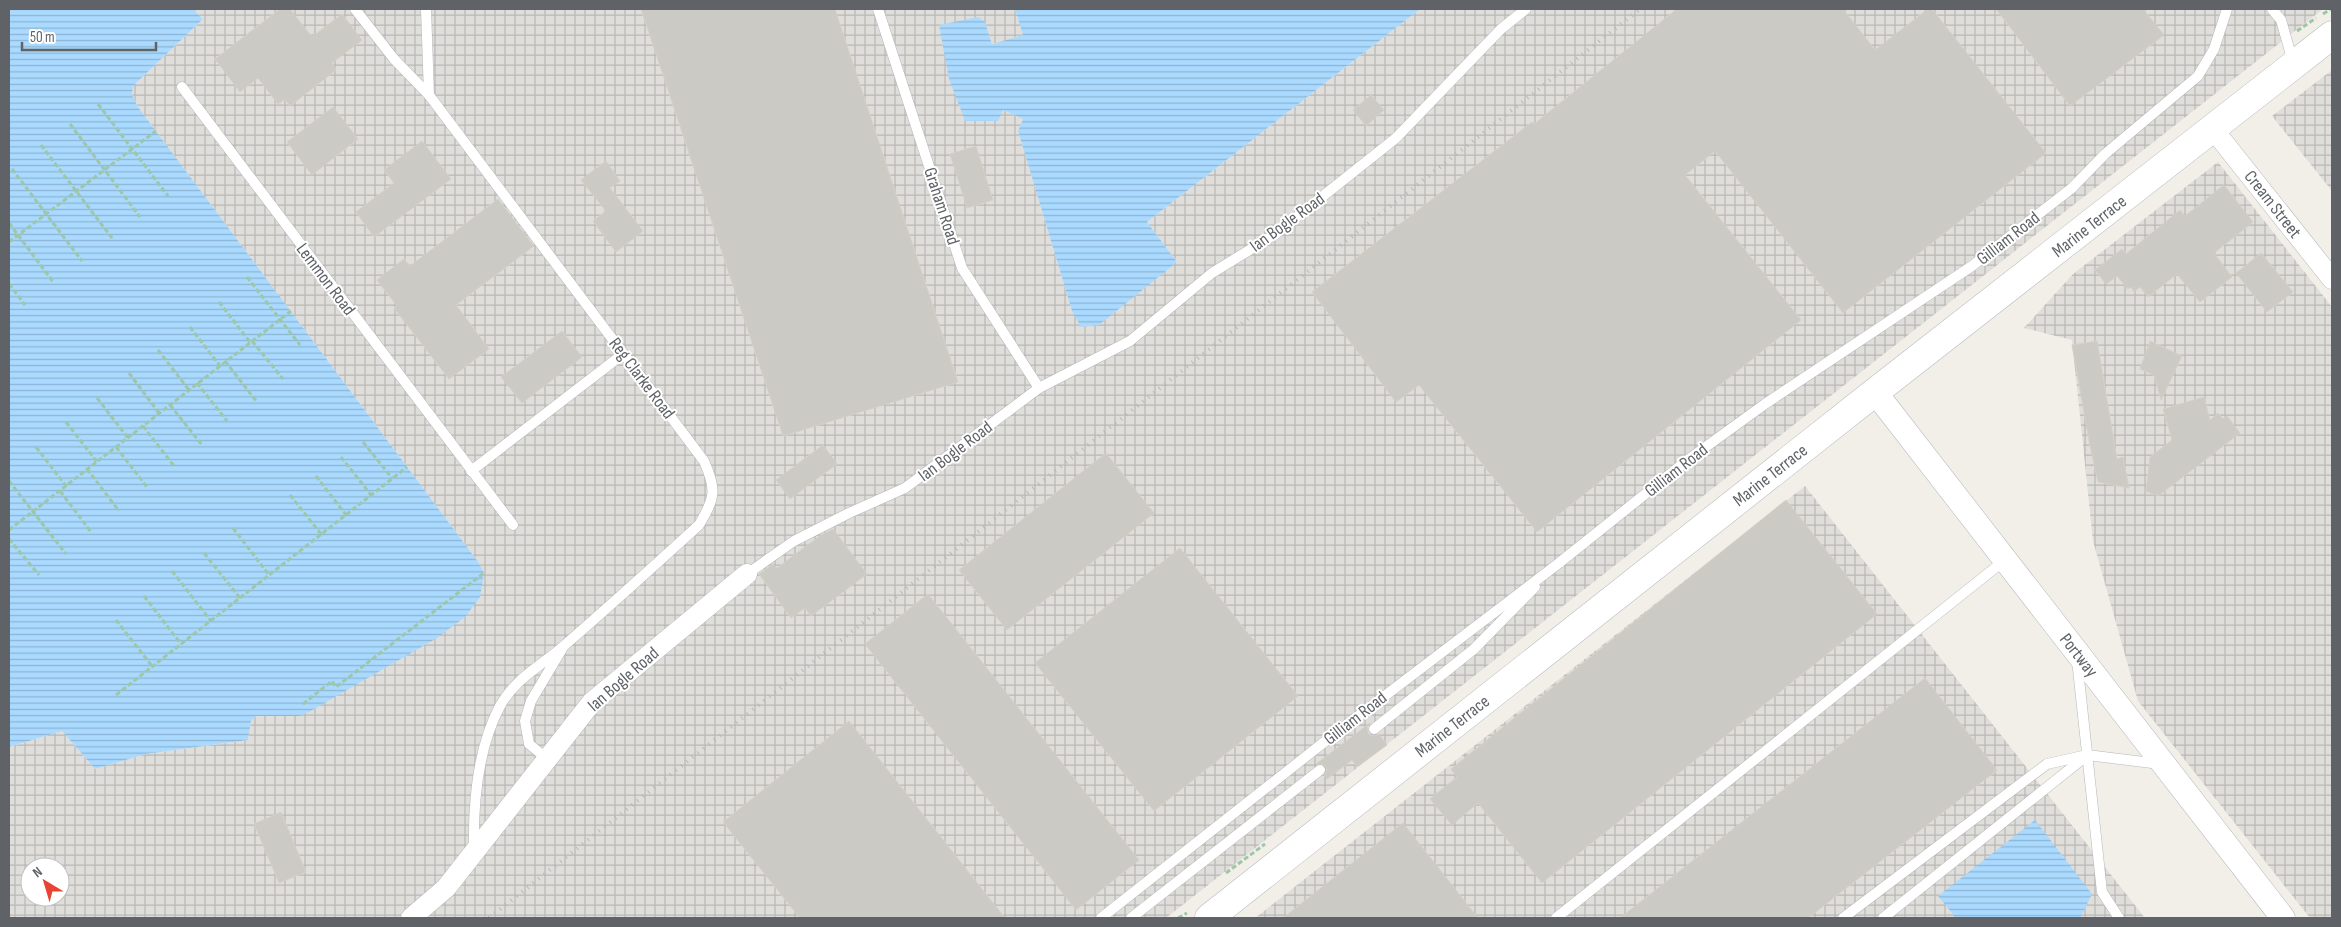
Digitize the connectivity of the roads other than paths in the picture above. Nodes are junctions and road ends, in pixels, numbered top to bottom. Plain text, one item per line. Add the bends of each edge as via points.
1 (355, 9) edge
2 (426, 9) edge
3 (878, 9) edge
4 (1526, 9) edge
5 (2227, 9) edge
6 (2272, 9) edge
7 (2332, 35) edge
8 (2294, 66) junction
9 (182, 87) dead end
10 (429, 95) junction
11 (2213, 129) junction
12 (2332, 279) edge
13 (624, 354) junction
14 (1039, 388) junction
15 (1875, 392) junction
16 (471, 471) junction
17 (513, 525) dead end
18 (2005, 560) junction
19 (1559, 563) junction
20 (747, 574) joint
21 (564, 646) junction
22 (2076, 652) junction
23 (1374, 729) dead end
24 (2087, 754) junction
25 (546, 758) junction
26 (2164, 765) junction
27 (1320, 770) dead end
28 (474, 853) junction
29 (411, 918) edge
30 (1100, 918) edge
31 (1131, 918) edge
32 (1209, 918) edge
33 (1556, 918) edge
34 (1843, 918) edge
35 (1883, 918) edge
36 (2119, 918) edge
37 (2283, 918) edge

1 - 10 lane, Reg Clarke Road via 394,59
2 - 10 lane
3 - 14 lane, Graham Road via 962,268
4 - 14 lane, Ian Bogle Road via 1500,29 1396,138 1274,235 1212,273 1130,341
5 - 19 lane, Gilliam Road via 2214,49 2198,76 2105,154 2072,188 1972,266 1689,459
6 - 8 lane via 2281,20
7 - 8 main road, Marine Terrace
8 - 11 main road, Marine Terrace
9 - 16 lane, Lemmon Road
10 - 13 lane, Reg Clarke Road
11 - 12 street, Cream Street
11 - 15 main road, Marine Terrace
13 - 16 lane
13 - 21 lane, Reg Clarke Road via 704,462 714,483 710,506 700,525
14 - 20 lane, Ian Bogle Road via 905,488 794,541
15 - 18 street, Portway
15 - 32 main road, Marine Terrace
16 - 17 lane, Lemmon Road
18 - 22 street, Portway
18 - 33 lane
19 - 23 lane via 1474,649
19 - 30 lane, Gilliam Road
20 - 25 street, Ian Bogle Road via 592,702
21 - 25 lane via 531,701 525,721 529,744
21 - 28 lane via 514,686 493,721 473,807
22 - 24 lane
22 - 26 street, Portway
24 - 26 lane
24 - 34 lane via 2047,764
24 - 35 lane
24 - 36 lane via 2102,892
25 - 28 street, Ian Bogle Road
26 - 37 street, Portway
27 - 31 lane
28 - 29 street, Ian Bogle Road via 446,888

